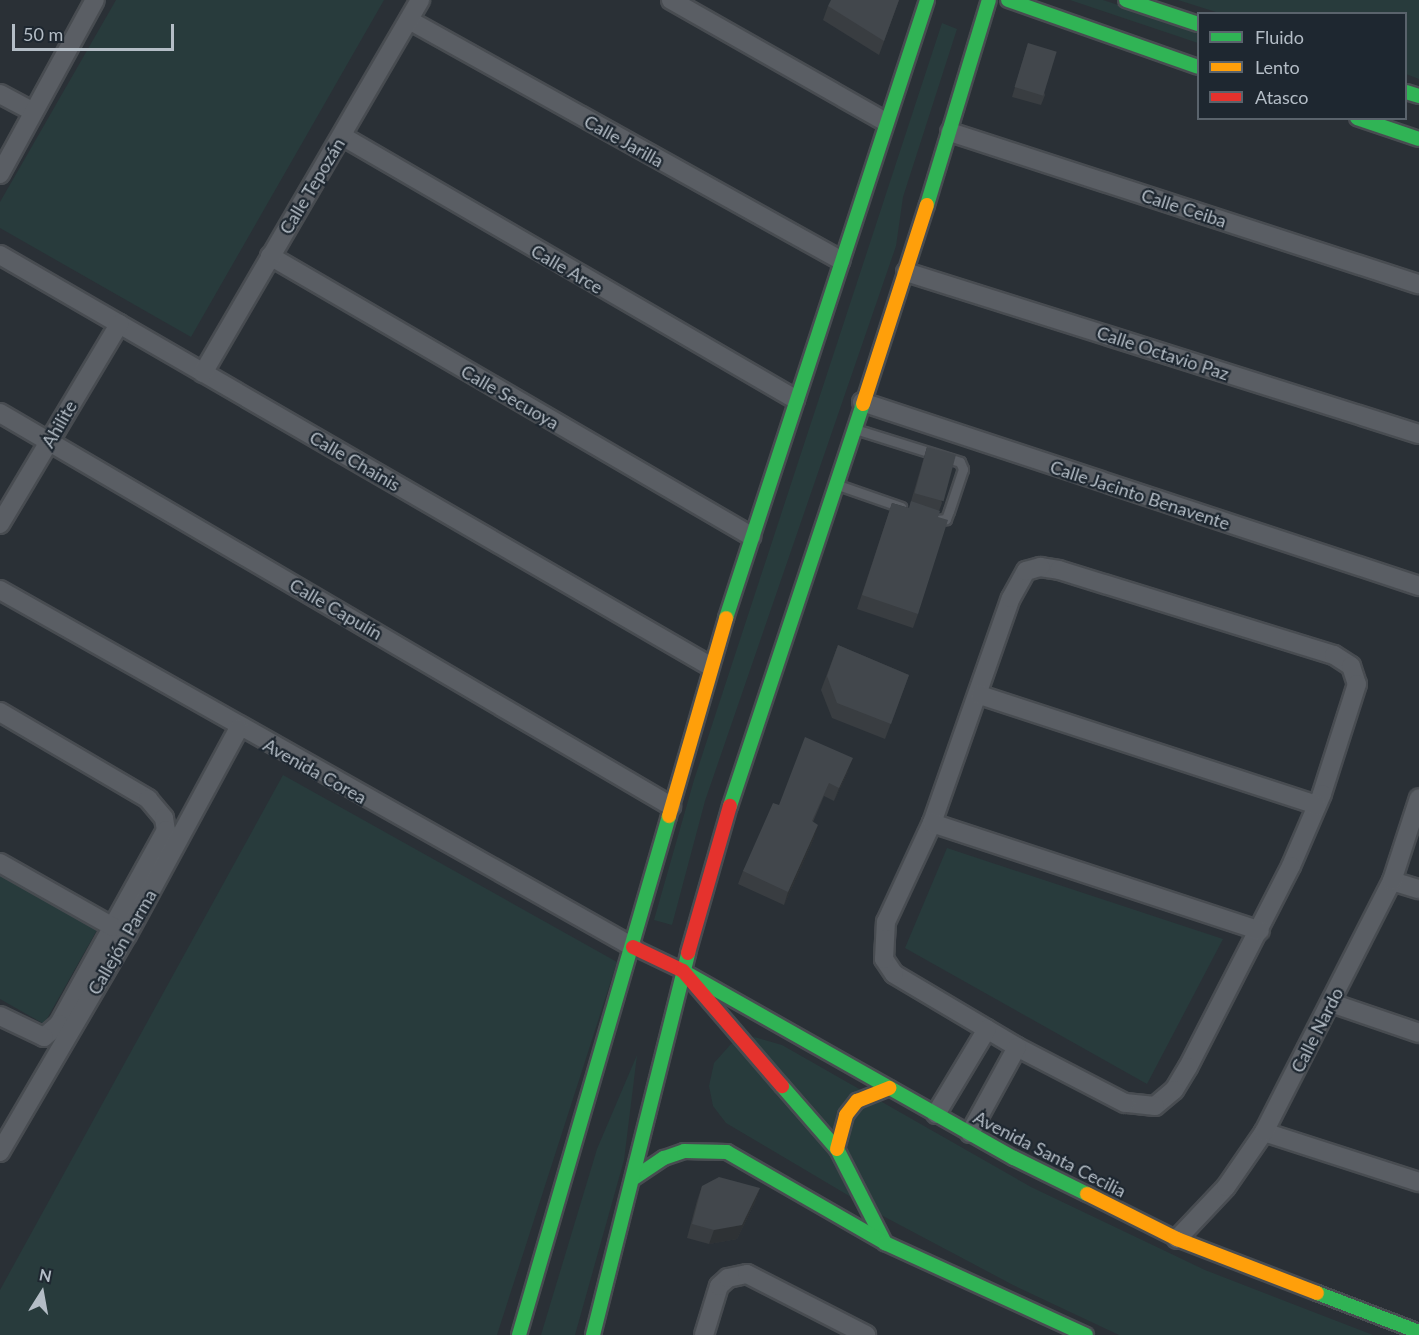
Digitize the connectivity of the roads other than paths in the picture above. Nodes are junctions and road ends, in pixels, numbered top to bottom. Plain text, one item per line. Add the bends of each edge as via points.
1 (96, 0) edge
2 (420, 0) edge
3 (671, 0) edge
4 (927, 0) edge
5 (989, 0) edge
6 (1008, 0) edge
7 (1126, 0) edge
8 (409, 20) junction
9 (1197, 24) edge
10 (1197, 67) edge
11 (0, 94) edge
12 (34, 112) junction
13 (1363, 120) edge
14 (884, 121) junction
15 (950, 132) junction
16 (342, 136) junction
17 (1419, 139) edge
18 (0, 174) edge
19 (0, 255) edge
20 (270, 256) junction
21 (841, 260) junction
22 (906, 272) junction
23 (1419, 284) edge
24 (119, 324) junction
25 (203, 373) junction
26 (795, 399) junction
27 (862, 402) junction
28 (0, 414) edge
29 (854, 429) junction
30 (1419, 434) edge
31 (49, 442) junction
32 (836, 484) junction
33 (911, 511) edge
34 (921, 515) edge
35 (0, 524) edge
36 (751, 536) junction
37 (1419, 586) edge
38 (0, 590) edge
39 (710, 666) junction
40 (980, 695) junction
41 (0, 712) edge
42 (239, 728) junction
43 (1419, 798) edge
44 (671, 806) junction
45 (1317, 806) junction
46 (932, 823) junction
47 (0, 862) edge
48 (1392, 881) junction
49 (1419, 889) edge
50 (113, 927) junction
51 (1260, 931) junction
52 (633, 947) junction
53 (683, 971) junction
54 (1331, 1003) junction
55 (0, 1016) edge
56 (987, 1029) junction
57 (1419, 1033) edge
58 (1017, 1047) junction
59 (890, 1088) junction
60 (936, 1114) junction
61 (1264, 1132) junction
62 (970, 1133) junction
63 (837, 1149) junction
64 (0, 1152) edge
65 (634, 1178) junction
66 (1419, 1182) edge
67 (1177, 1239) junction
68 (885, 1243) junction
69 (1419, 1332) edge
70 (519, 1335) edge
71 (593, 1335) edge
72 (704, 1335) edge
73 (866, 1335) edge
74 (1086, 1335) edge

1 - 12 street
2 - 8 street, Calle Tepozán
3 - 14 street
4 - 14 street
5 - 15 street
6 - 10 street
7 - 9 street
8 - 16 street, Calle Tepozán
8 - 21 street, Calle Jarilla
11 - 12 street
12 - 18 street
13 - 17 street
14 - 21 street
15 - 22 street
15 - 23 street, Calle Ceiba
16 - 20 street, Calle Tepozán
16 - 26 street, Calle Arce
19 - 24 street, Calle Chainis
20 - 25 street, Calle Tepozán
20 - 36 street, Calle Secuoya
21 - 26 street
22 - 27 street
22 - 30 street, Calle Octavio Paz
24 - 25 street, Calle Chainis
24 - 31 street, Ahilite
25 - 39 street, Calle Chainis
26 - 36 street
27 - 29 street
27 - 37 street, Calle Jacinto Benavente
28 - 31 street, Calle Capulín
29 - 32 street
29 - 34 lane via 960,462 963,469 946,519
31 - 35 street, Ahilite
31 - 44 street, Calle Capulín
32 - 33 lane
32 - 53 street via 732,803
36 - 39 street
38 - 42 street, Avenida Corea
39 - 44 street
40 - 45 street
40 - 45 street via 1018,580 1040,567 1334,656 1352,666 1357,684
40 - 46 street
41 - 50 street via 148,799 164,818 164,836
42 - 52 street, Avenida Corea
42 - 64 street, Callejón Parma via 127,935
43 - 48 street, Calle Nardo
44 - 52 street
45 - 51 street
46 - 51 street
46 - 56 street via 886,922 884,959 894,974
47 - 50 street
48 - 49 street
48 - 54 street, Calle Nardo
50 - 55 street via 50,1035 35,1035
51 - 58 street via 1174,1090 1155,1106 1125,1103
52 - 53 street, Avenida Santa Cecilia
52 - 70 street
53 - 59 street, Avenida Santa Cecilia
53 - 63 street
53 - 65 street
54 - 57 street
54 - 61 street, Calle Nardo
56 - 58 street
56 - 60 street
58 - 62 street
59 - 60 street, Avenida Santa Cecilia
59 - 63 street via 858,1101 846,1115
60 - 62 street, Avenida Santa Cecilia
61 - 66 street
61 - 67 street, Calle Nardo via 1226,1187
62 - 67 street, Avenida Santa Cecilia
63 - 68 street
65 - 68 street via 664,1158 684,1151 727,1152
65 - 71 street
67 - 69 street, Avenida Santa Cecilia
68 - 74 street
72 - 73 street via 719,1286 738,1275 747,1275

